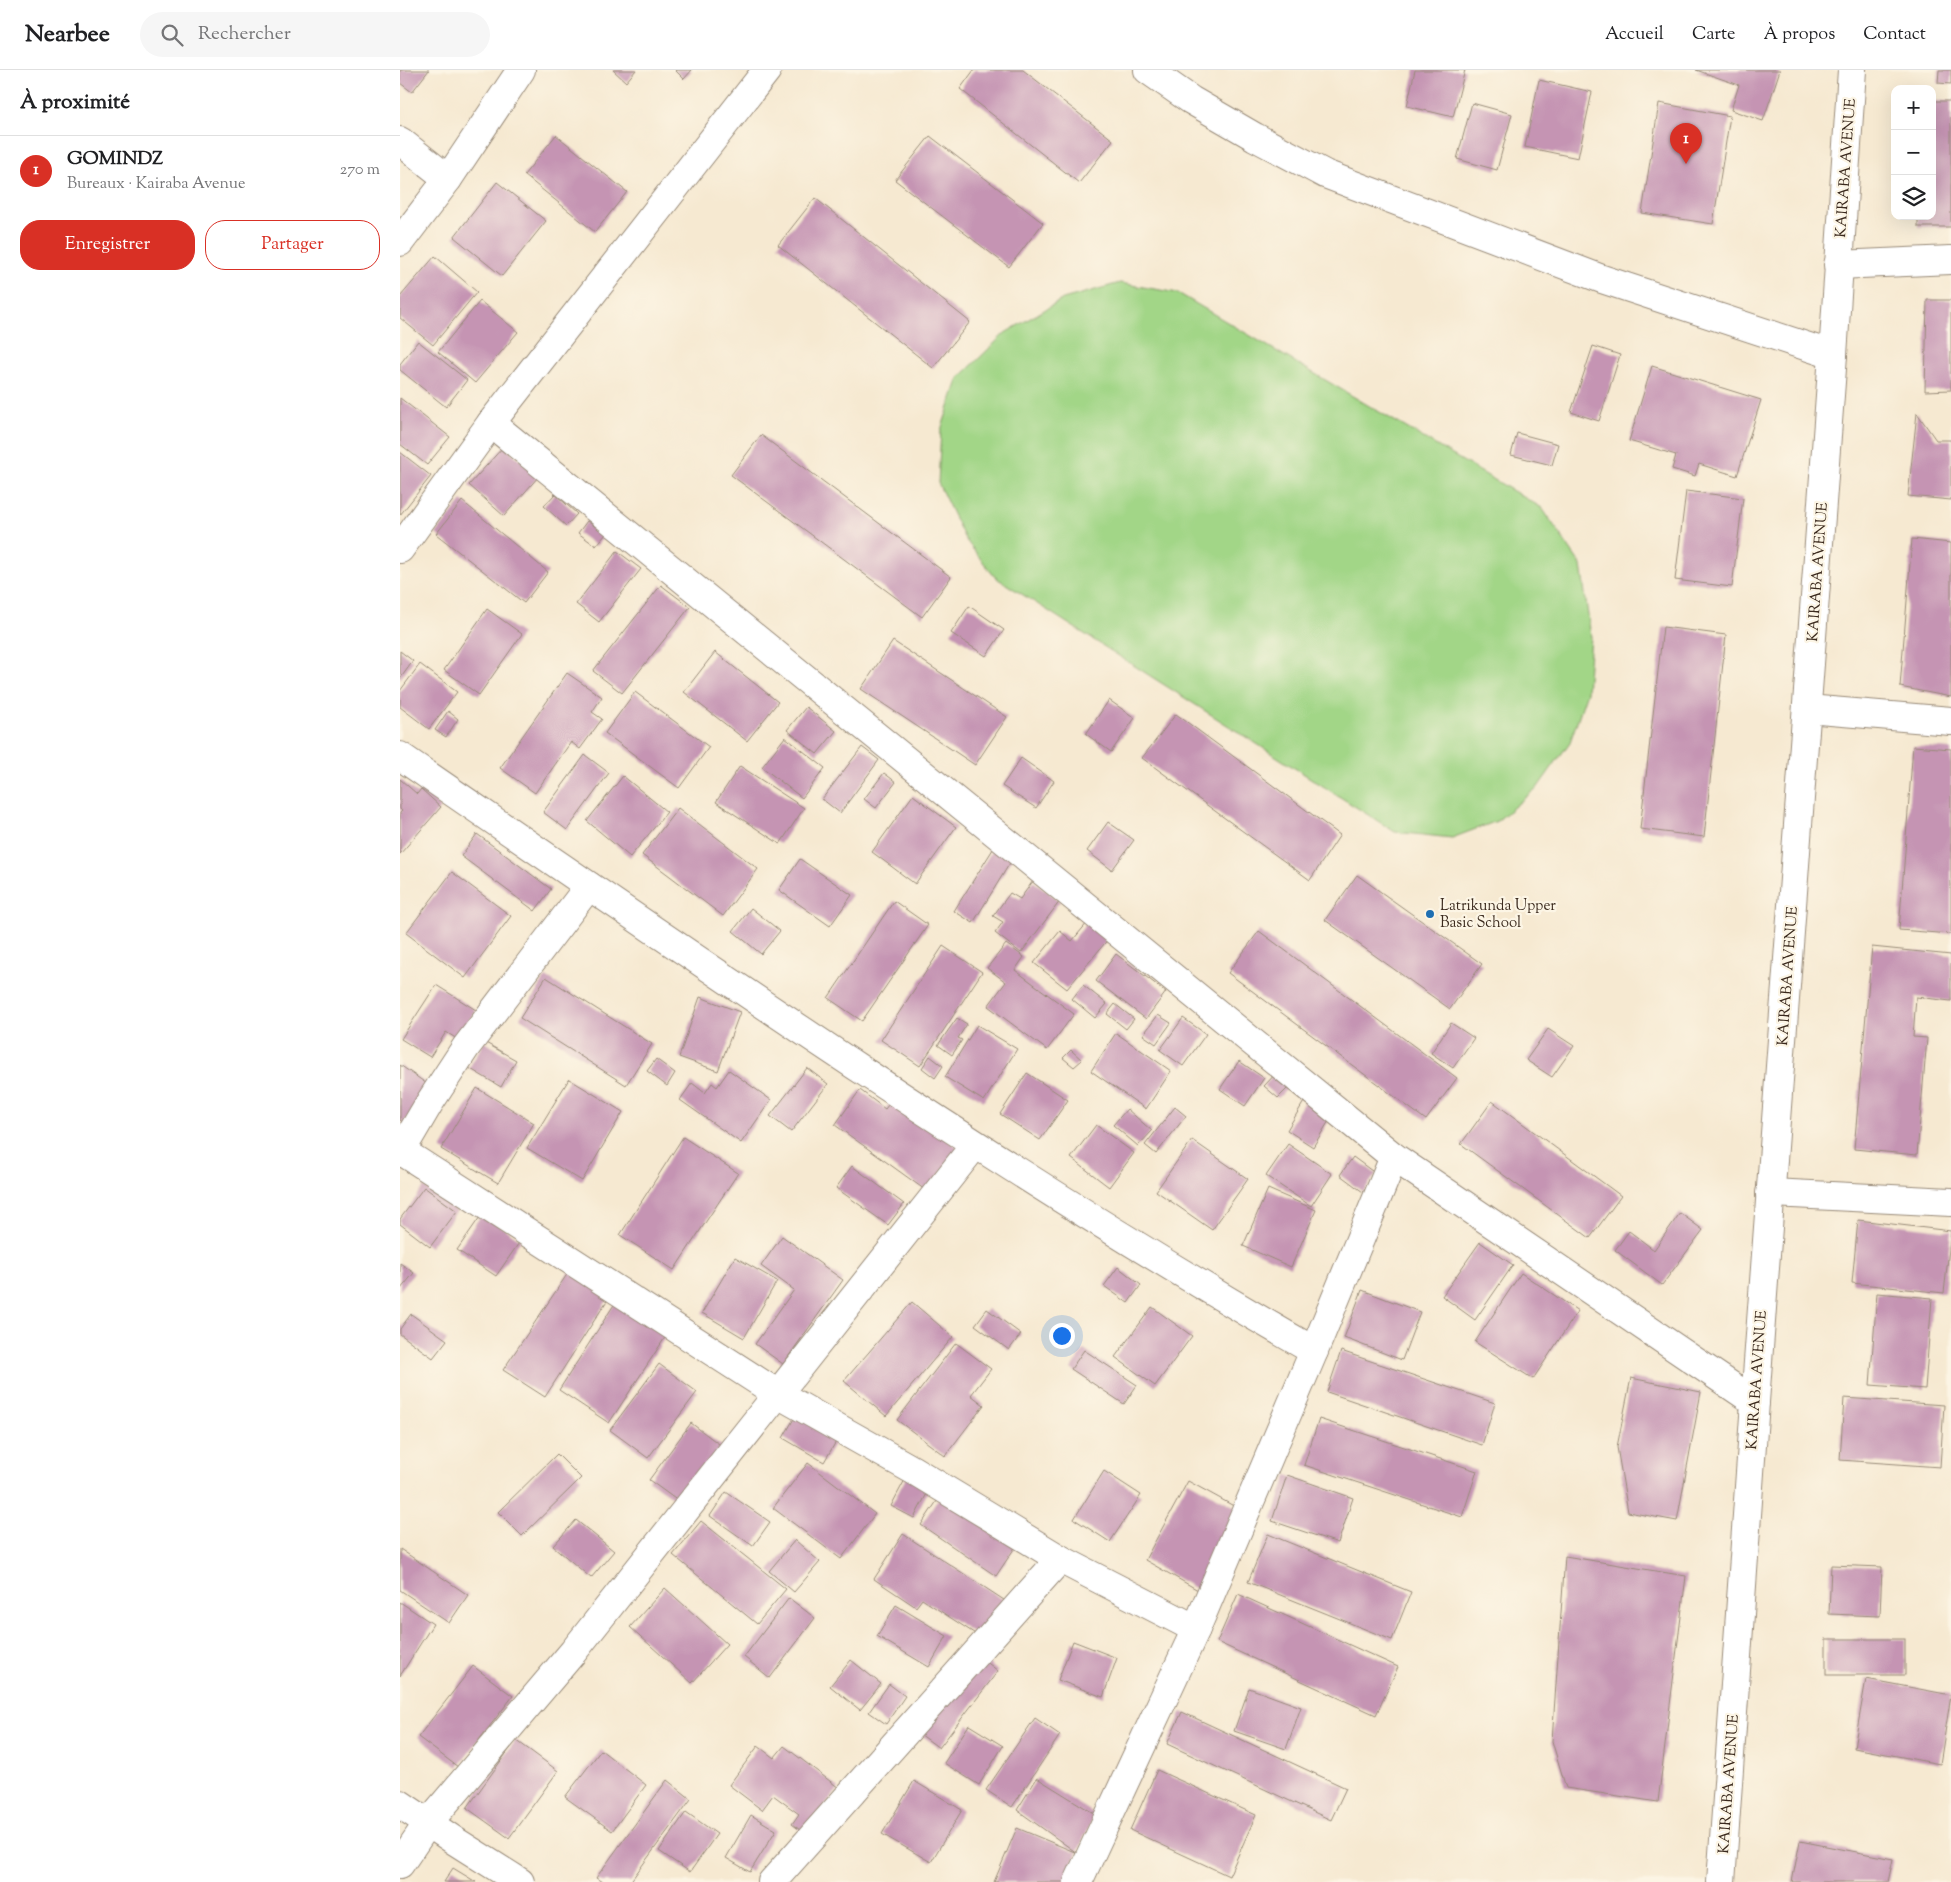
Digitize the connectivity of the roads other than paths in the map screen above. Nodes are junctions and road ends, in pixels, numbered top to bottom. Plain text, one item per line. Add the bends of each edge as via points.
1 (520, 70) edge
2 (767, 70) edge
3 (1148, 70) edge
4 (1852, 70) edge
5 (400, 140) edge
6 (448, 179) junction
7 (400, 242) edge
8 (1951, 260) edge
9 (1838, 265) junction
10 (1833, 355) junction
11 (491, 423) junction
12 (400, 549) edge
13 (1807, 708) junction
14 (1951, 721) edge
15 (400, 756) edge
16 (589, 886) junction
17 (975, 1145) junction
18 (400, 1151) edge
19 (1394, 1157) junction
20 (1770, 1193) junction
21 (1951, 1202) edge
22 (1314, 1351) junction
23 (778, 1394) junction
24 (1755, 1402) junction
25 (1060, 1558) junction
26 (1196, 1629) junction
27 (400, 1804) edge
28 (428, 1823) junction
29 (400, 1864) edge
30 (520, 1882) edge
31 (772, 1882) edge
32 (1078, 1882) edge
33 (1721, 1882) edge

1 - 6 street
2 - 11 street
3 - 10 street via 1191,100 1325,174 1602,279
4 - 9 street, KAIRABA AVENUE
5 - 6 street
6 - 7 street
8 - 9 street
9 - 10 street, KAIRABA AVENUE
10 - 13 street, KAIRABA AVENUE
11 - 12 street
11 - 19 street
13 - 14 street
13 - 20 street, KAIRABA AVENUE
15 - 16 street
16 - 17 street
16 - 18 street via 466,1047
17 - 22 street
17 - 23 street
18 - 23 street
19 - 22 street
19 - 24 street
20 - 21 street
20 - 24 street, KAIRABA AVENUE
22 - 26 street
23 - 25 street
23 - 28 street via 573,1652
24 - 33 street, KAIRABA AVENUE
25 - 26 street
25 - 31 street
26 - 32 street
27 - 28 street
28 - 29 street
28 - 30 street

